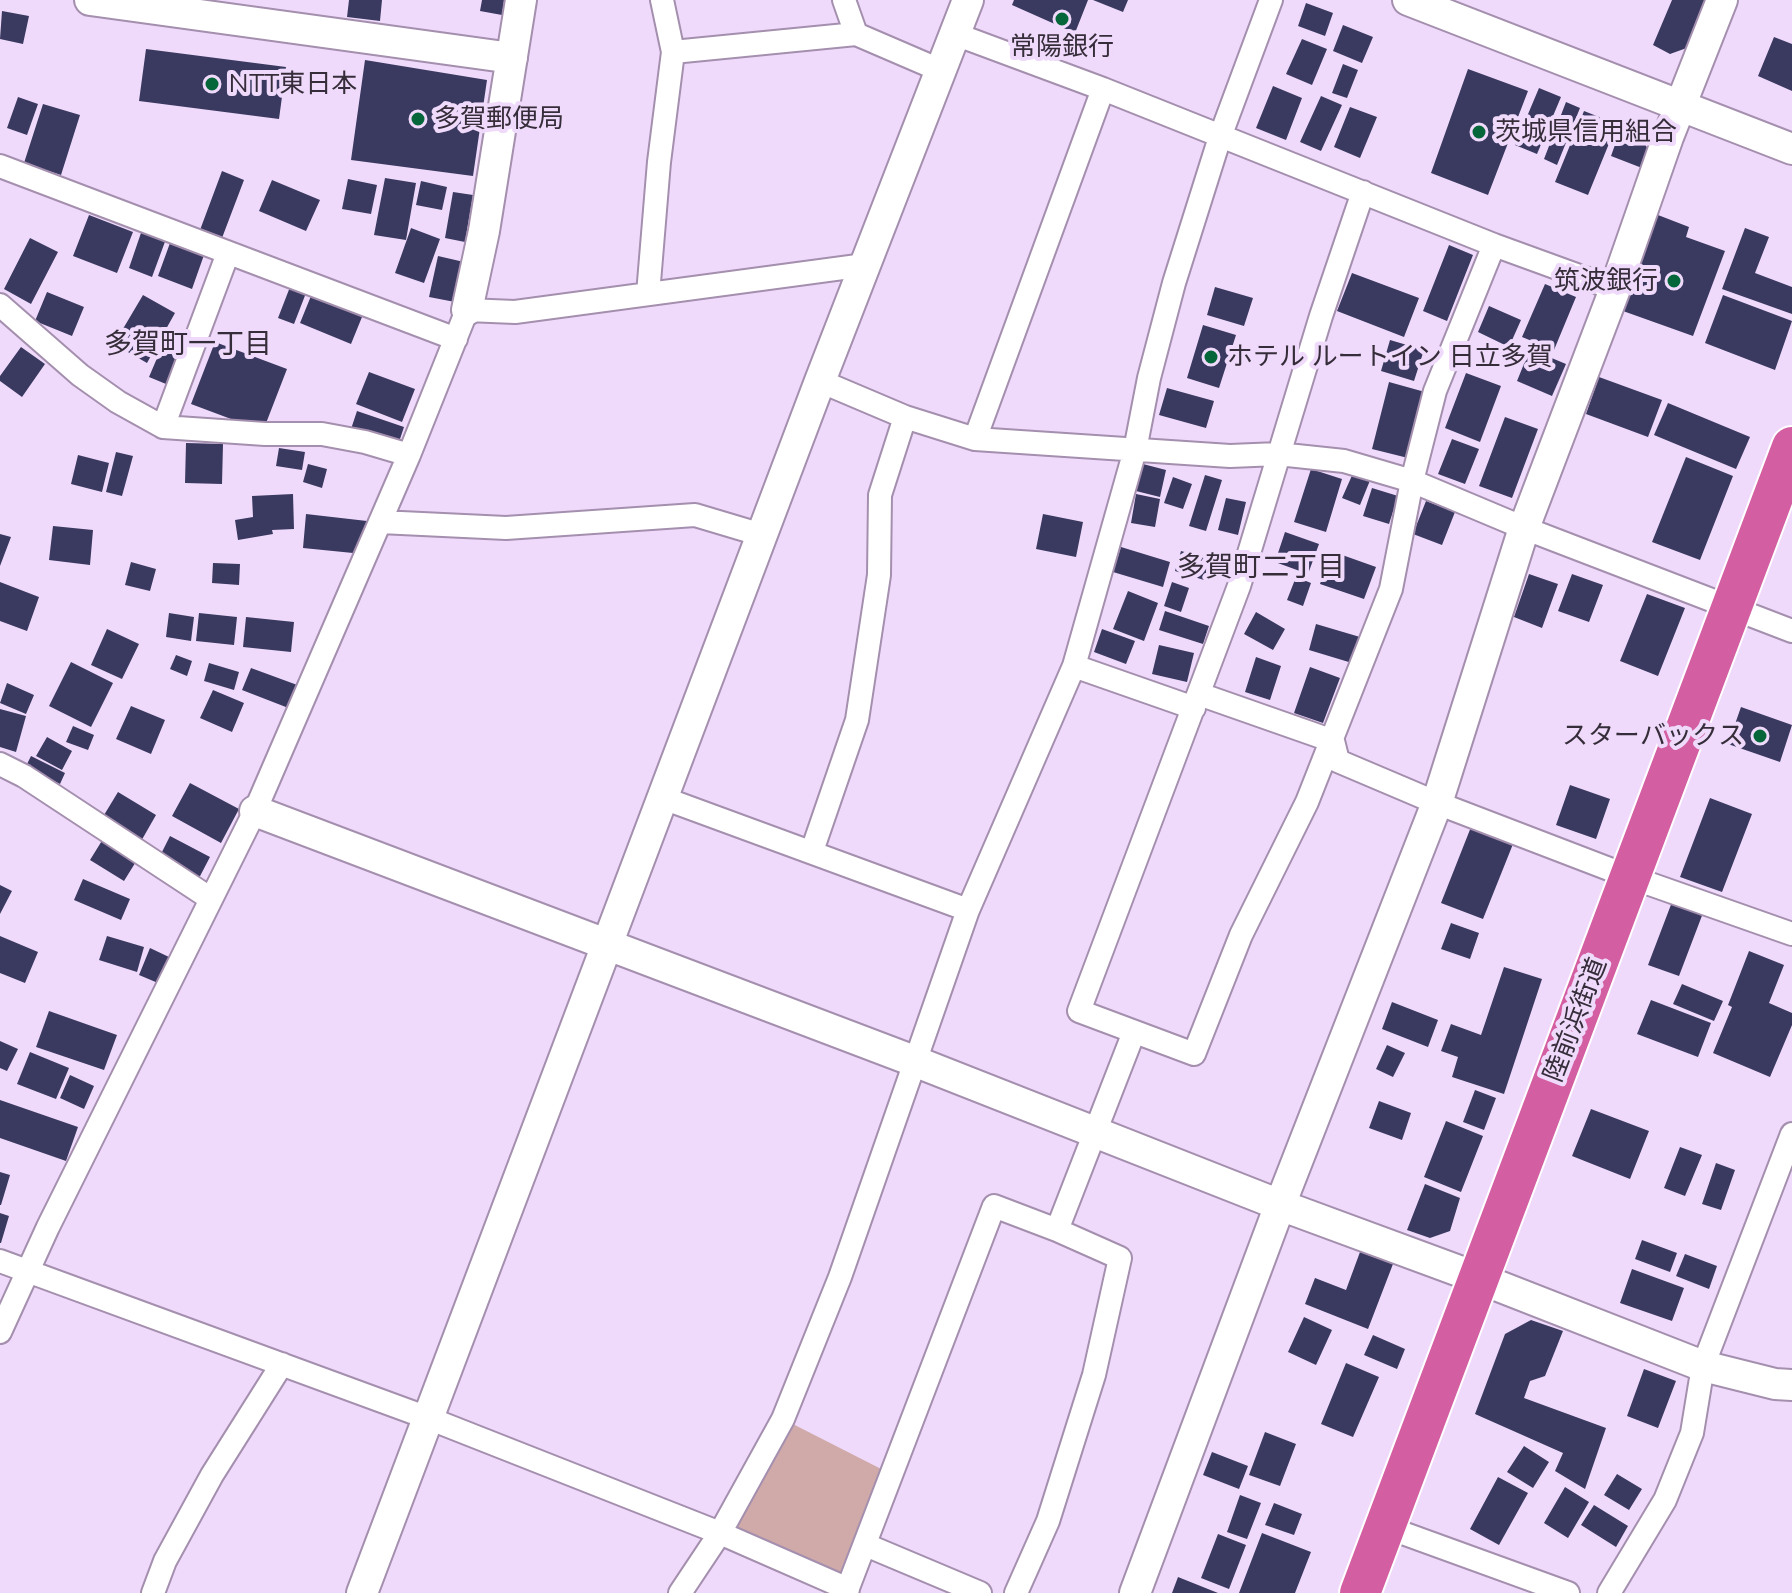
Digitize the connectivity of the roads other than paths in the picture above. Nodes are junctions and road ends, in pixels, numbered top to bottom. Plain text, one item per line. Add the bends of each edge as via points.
1 (90, 0) edge
2 (521, 0) edge
3 (662, 0) edge
4 (844, 0) edge
5 (968, 0) edge
6 (1271, 0) edge
7 (1408, 0) edge
8 (1722, 0) edge
9 (856, 34) junction
10 (955, 34) junction
11 (673, 52) junction
12 (512, 58) junction
13 (942, 71) junction
14 (1103, 89) junction
15 (1681, 105) junction
16 (1220, 137) junction
17 (1792, 149) edge
18 (0, 166) edge
19 (1363, 192) junction
20 (1494, 245) junction
21 (228, 253) junction
22 (865, 265) junction
23 (1615, 289) junction
24 (648, 294) junction
25 (0, 305) edge
26 (467, 310) junction
27 (456, 339) junction
28 (820, 381) junction
29 (905, 417) junction
30 (163, 427) junction
31 (975, 439) junction
32 (1792, 447) edge
33 (1135, 450) junction
34 (1278, 454) junction
35 (409, 455) junction
36 (1412, 481) junction
37 (380, 522) junction
38 (1524, 528) junction
39 (762, 535) junction
40 (1729, 608) junction
41 (1792, 631) edge
42 (1074, 666) junction
43 (1197, 701) junction
44 (1333, 741) junction
45 (0, 764) edge
46 (663, 798) junction
47 (1437, 803) junction
48 (255, 811) junction
49 (812, 851) junction
50 (1630, 877) junction
51 (211, 899) junction
52 (968, 910) junction
53 (1792, 934) edge
54 (607, 947) junction
55 (1134, 1032) junction
56 (914, 1061) junction
57 (1095, 1131) junction
58 (1792, 1134) edge
59 (1280, 1205) junction
60 (1057, 1230) junction
61 (0, 1261) edge
62 (28, 1270) junction
63 (1478, 1278) junction
64 (0, 1332) edge
65 (282, 1364) junction
66 (1703, 1366) junction
67 (1792, 1385) edge
68 (428, 1418) junction
69 (1386, 1527) junction
70 (720, 1533) junction
71 (866, 1545) junction
72 (847, 1591) edge
73 (153, 1593) edge
74 (362, 1593) edge
75 (680, 1593) edge
76 (980, 1593) edge
77 (1016, 1593) edge
78 (1135, 1593) edge
79 (1360, 1593) edge
80 (1568, 1593) edge
81 (1609, 1593) edge

1 - 12 street
2 - 12 street
3 - 11 street
4 - 9 street
5 - 10 street
6 - 16 street
7 - 15 street
8 - 15 street
9 - 11 street
9 - 13 street
10 - 13 street
10 - 14 street
11 - 24 street
12 - 26 street
13 - 22 street
14 - 16 street
14 - 31 street
15 - 17 street
15 - 23 street
16 - 19 street
16 - 33 street via 1174,283
18 - 21 street
19 - 20 street
19 - 34 street
20 - 23 street
20 - 36 street via 1435,391
21 - 27 street
21 - 30 street
22 - 24 street
22 - 28 street
23 - 38 street
24 - 26 street via 515,312
25 - 30 street via 80,375
26 - 27 street
27 - 35 street
28 - 29 street
28 - 39 street
29 - 31 street
29 - 49 street via 880,495 879,575 857,720
30 - 35 street via 322,434
31 - 33 street
32 - 40 highway, 陸前浜街道
33 - 34 street
33 - 42 street
34 - 36 street via 1344,461
34 - 43 street via 1239,586
35 - 37 street
36 - 38 street
36 - 44 street via 1391,589
37 - 39 street via 506,528 695,515
37 - 48 street
38 - 40 street
38 - 47 street
39 - 46 street
40 - 41 street
40 - 50 highway, 陸前浜街道
42 - 43 street
42 - 52 street
43 - 44 street
43 - 55 street via 1079,1011
44 - 47 street via 1338,761
44 - 55 street via 1241,935 1194,1054
45 - 51 street
46 - 49 street
46 - 54 street
47 - 50 street
47 - 59 street
48 - 51 street
48 - 54 street
49 - 52 street
50 - 53 street
50 - 63 highway, 陸前浜街道
51 - 62 street
52 - 56 street
54 - 56 street
54 - 68 street
55 - 57 street
56 - 57 street
56 - 70 street via 840,1277 783,1419
57 - 59 street
57 - 60 street
58 - 66 street
59 - 63 street
59 - 78 street
60 - 71 street via 994,1206
60 - 77 street via 1120,1258 1076,1433 1048,1521
61 - 62 street
62 - 64 street
62 - 65 street
63 - 66 street
63 - 69 highway, 陸前浜街道
65 - 68 street
65 - 73 street via 212,1475
66 - 67 street
66 - 81 street via 1692,1433 1665,1500
68 - 70 street
68 - 74 street
69 - 79 highway, 陸前浜街道
69 - 80 street
70 - 72 street
70 - 75 street
71 - 72 street
71 - 76 street

